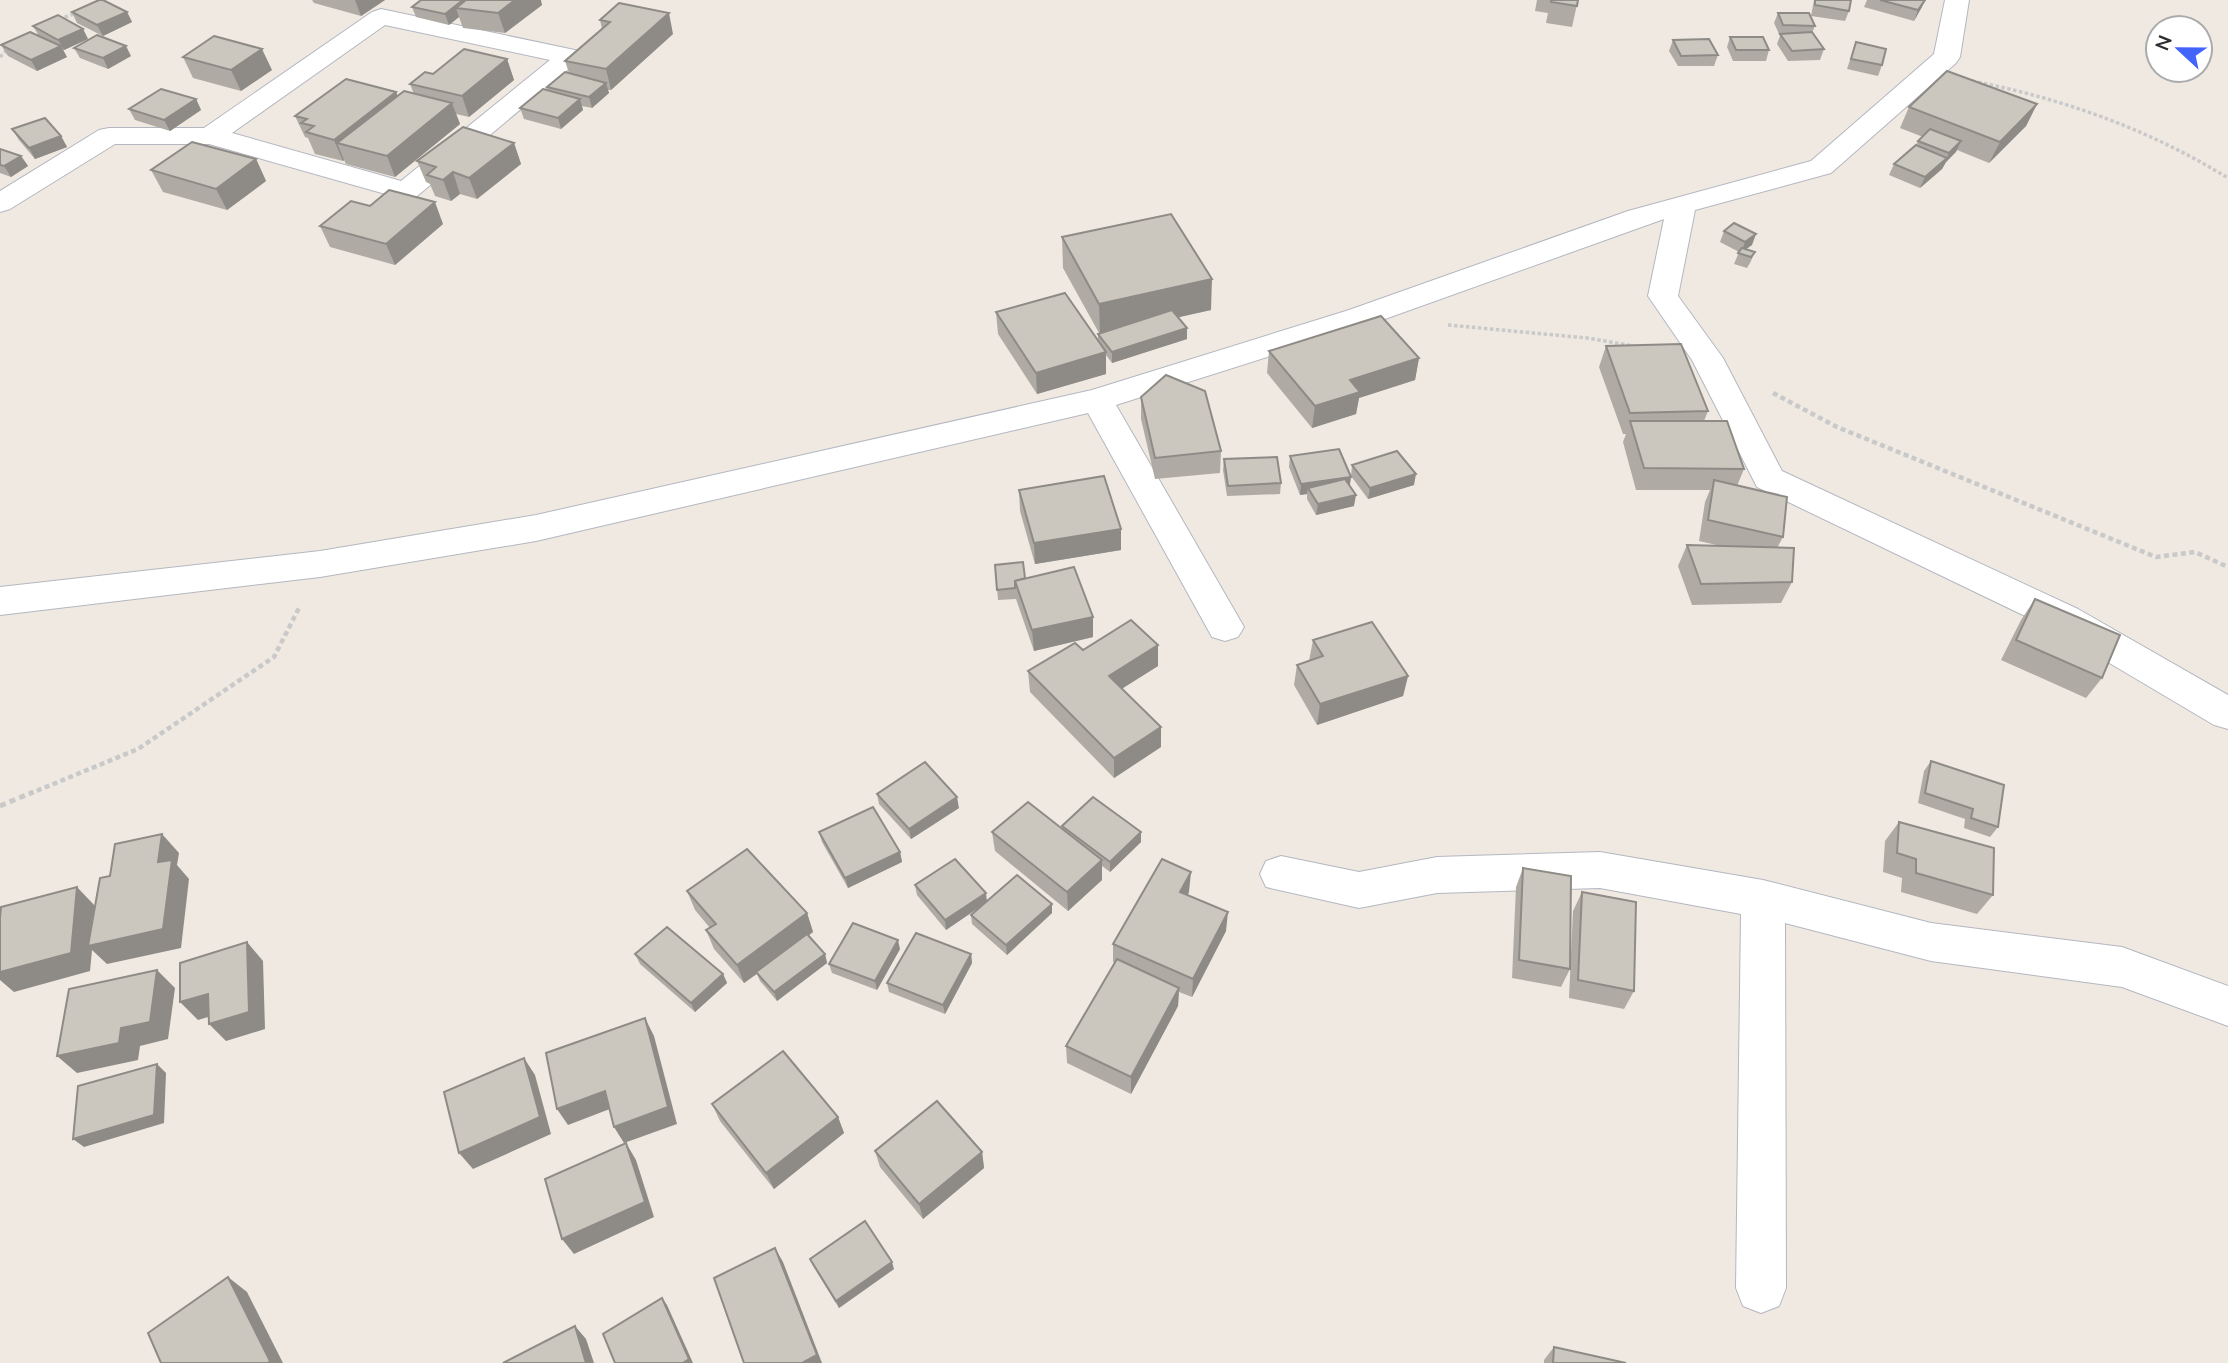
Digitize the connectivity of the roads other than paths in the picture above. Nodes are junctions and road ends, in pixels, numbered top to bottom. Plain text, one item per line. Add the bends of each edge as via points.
1 (1957, 0) edge
2 (210, 136) junction
3 (0, 203) edge
4 (1681, 207) junction
5 (1097, 400) junction
6 (0, 601) edge
7 (1225, 627) dead end
8 (2228, 714) edge
9 (1281, 874) dead end
10 (1763, 899) junction
11 (2228, 1006) edge
12 (1761, 1288) dead end

1 - 4 street via 1947,57 1822,167
2 - 2 street via 406,191 570,57 381,17
2 - 3 street via 110,136
4 - 5 street via 1638,217 1360,317
4 - 8 street via 1663,296 1707,358 1769,479 2065,619
5 - 6 street via 536,528 320,564
5 - 7 street
9 - 10 street via 1359,890 1437,875 1600,870
10 - 11 street via 1931,942 2122,967
10 - 12 street

